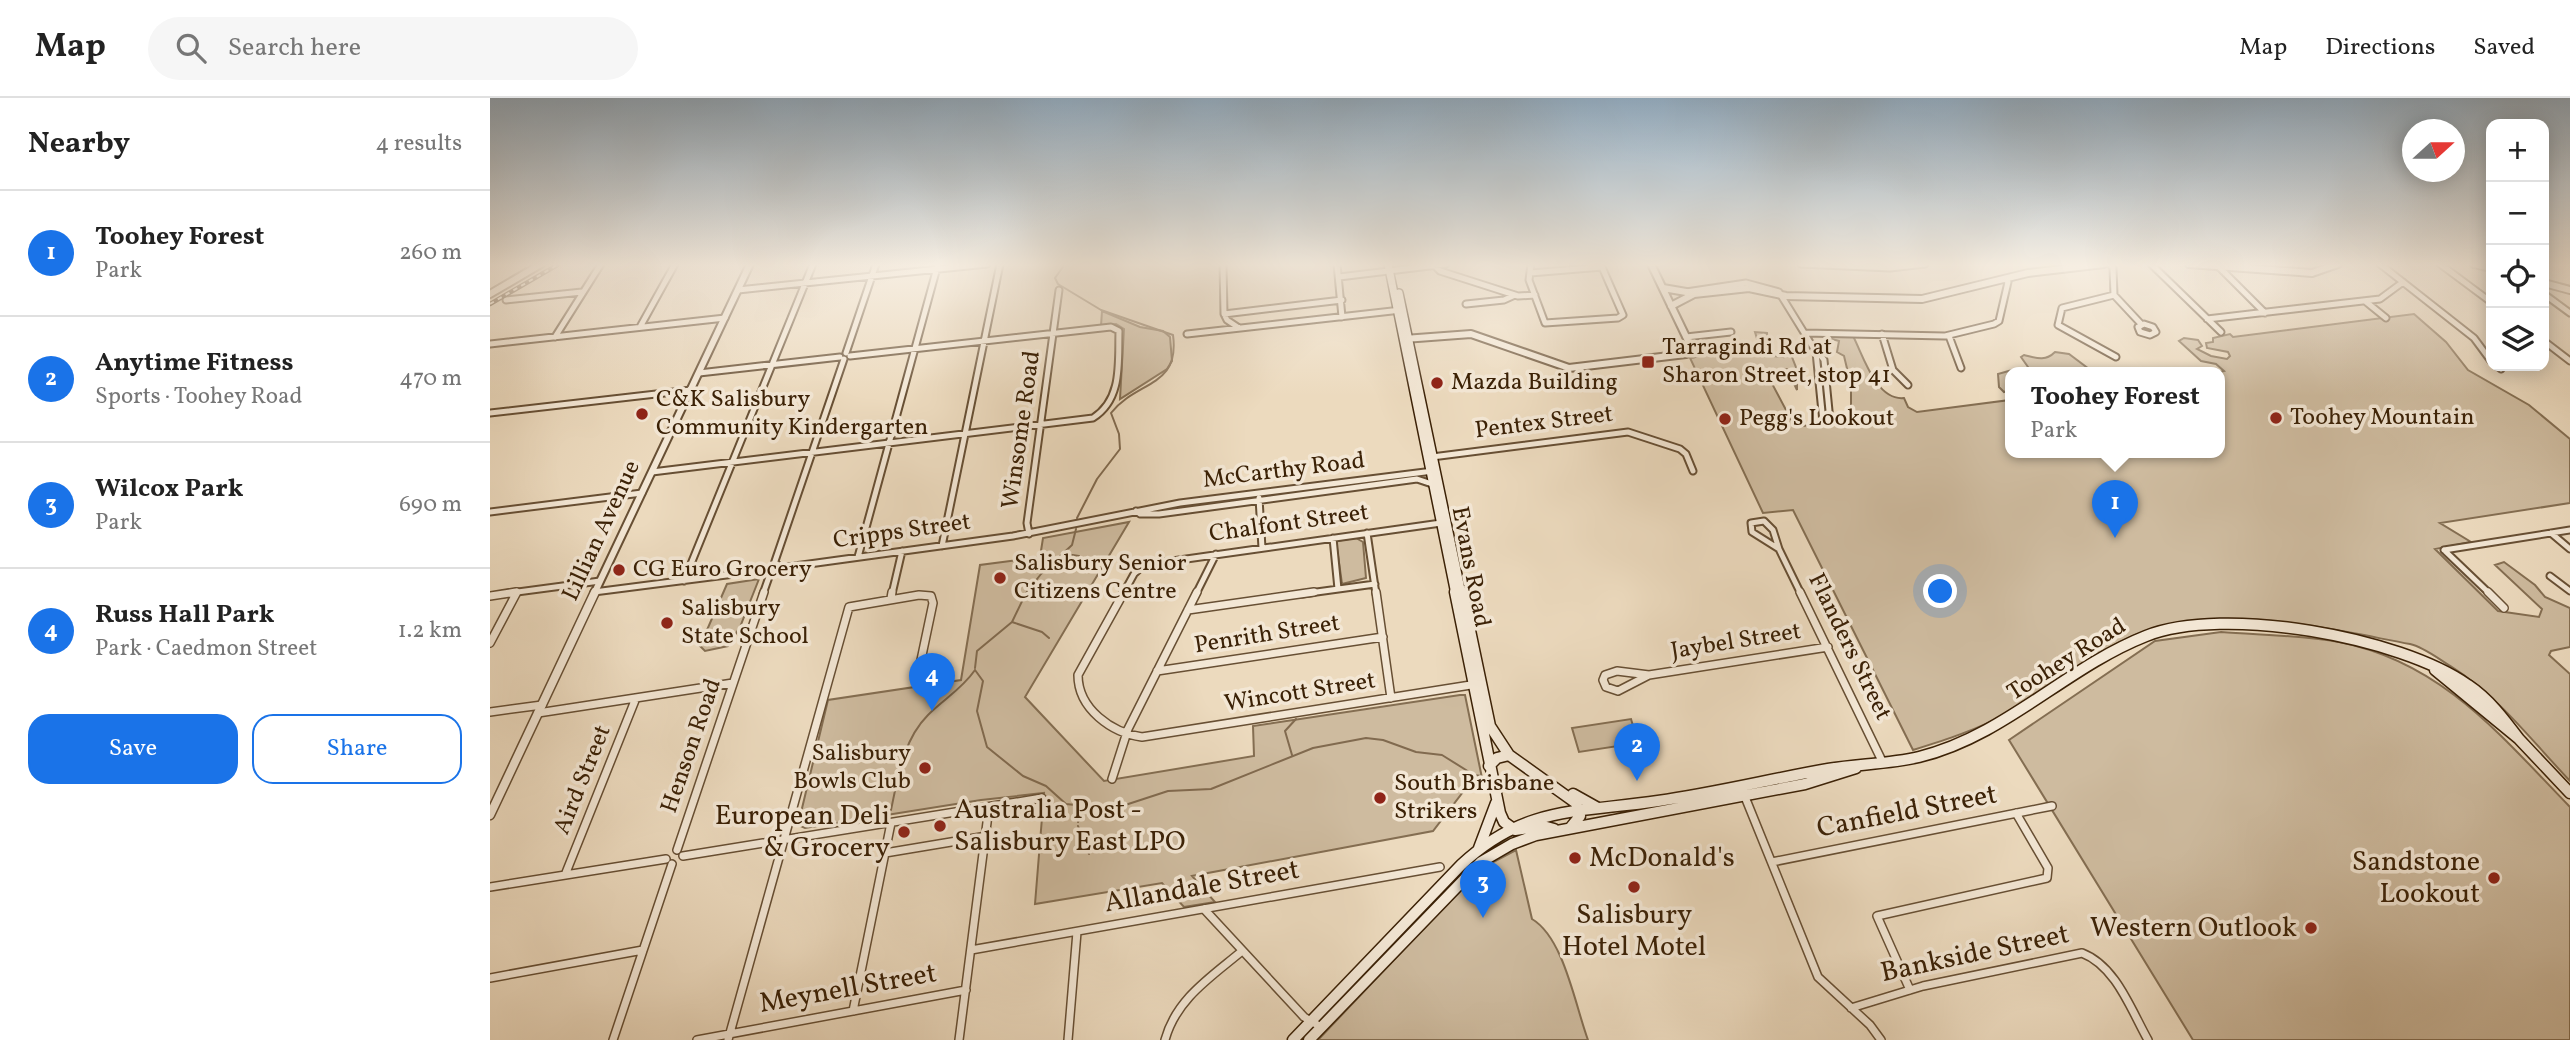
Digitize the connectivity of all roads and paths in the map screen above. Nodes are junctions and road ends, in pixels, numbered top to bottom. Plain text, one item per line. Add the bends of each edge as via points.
1 (572, 308) edge
2 (651, 308) edge
3 (730, 308) edge
4 (796, 308) edge
5 (861, 308) edge
6 (926, 308) edge
7 (991, 308) edge
8 (1056, 308) edge
9 (1224, 308) edge
10 (1275, 308) edge
11 (1342, 308) edge
12 (1541, 308) edge
13 (1620, 308) edge
14 (1672, 308) edge
15 (1789, 308) edge
16 (2003, 308) edge
17 (2062, 308) edge
18 (2127, 308) edge
19 (2196, 308) edge
20 (2260, 308) edge
21 (2304, 308) edge
22 (2374, 308) edge
23 (2436, 308) edge
24 (1400, 310) joint
25 (2265, 313) junction
26 (1224, 314) junction
27 (1342, 317) junction
28 (725, 318) junction
29 (2386, 318) dead end
30 (2207, 319) junction
31 (2142, 324) dead end
32 (640, 327) junction
33 (1239, 328) junction
34 (1731, 332) dead end
35 (2221, 332) dead end
36 (1053, 333) junction
37 (1805, 333) junction
38 (1187, 334) dead end
39 (1882, 334) junction
40 (1949, 336) junction
41 (555, 337) junction
42 (1686, 337) junction
43 (1406, 339) junction
44 (985, 341) junction
45 (490, 344) edge
46 (1812, 344) junction
47 (2549, 345) edge
48 (915, 349) junction
49 (2486, 354) edge
50 (845, 356) junction
51 (2116, 357) dead end
52 (2570, 361) edge
53 (772, 365) junction
54 (1961, 368) dead end
55 (699, 373) junction
56 (1908, 385) dead end
57 (691, 390) junction
58 (490, 413) edge
59 (1830, 421) dead end
60 (1823, 422) dead end
61 (1040, 425) junction
62 (965, 434) junction
63 (889, 443) junction
64 (812, 453) junction
65 (1431, 457) junction
66 (732, 462) junction
67 (1433, 471) junction
68 (1693, 471) dead end
69 (652, 472) junction
70 (1432, 484) junction
71 (642, 493) junction
72 (1259, 493) junction
73 (1259, 501) junction
74 (1136, 511) junction
75 (490, 512) edge
76 (1441, 523) junction
77 (2570, 530) edge
78 (1367, 533) junction
79 (2551, 533) junction
80 (1029, 534) junction
81 (1333, 538) junction
82 (943, 546) junction
83 (1262, 548) junction
84 (1779, 549) junction
85 (2570, 549) edge
86 (902, 551) junction
87 (1216, 554) junction
88 (858, 557) junction
89 (777, 566) junction
90 (767, 572) junction
91 (2550, 576) dead end
92 (684, 580) junction
93 (600, 581) junction
94 (1375, 584) junction
95 (1338, 589) junction
96 (2570, 591) edge
97 (517, 592) junction
98 (594, 592) junction
99 (490, 596) edge
100 (891, 598) junction
101 (2504, 608) dead end
102 (1188, 610) junction
103 (1383, 637) junction
104 (490, 643) edge
105 (1828, 647) junction
106 (1157, 671) junction
107 (1649, 675) junction
108 (917, 679) dead end
109 (733, 683) junction
110 (1476, 684) junction
111 (636, 698) junction
112 (1391, 698) junction
113 (540, 709) junction
114 (490, 712) edge
115 (1126, 734) junction
116 (1509, 755) junction
117 (1883, 763) junction
118 (1489, 766) junction
119 (1112, 779) dead end
120 (1742, 791) junction
121 (2570, 793) edge
122 (1566, 794) junction
123 (1042, 798) dead end
124 (1497, 801) junction
125 (2052, 806) dead end
126 (989, 807) junction
127 (1600, 809) junction
128 (1580, 811) junction
129 (2016, 813) junction
130 (490, 815) edge
131 (891, 823) junction
132 (1571, 827) junction
133 (1510, 828) junction
134 (1558, 830) junction
135 (986, 836) junction
136 (783, 840) junction
137 (1479, 848) junction
138 (680, 853) junction
139 (885, 853) junction
140 (669, 862) junction
141 (1772, 862) junction
142 (1440, 867) dead end
143 (565, 875) junction
144 (490, 887) edge
145 (1204, 909) junction
146 (1076, 932) junction
147 (643, 950) junction
148 (971, 950) junction
149 (1242, 951) junction
150 (490, 978) edge
151 (965, 990) junction
152 (1910, 990) junction
153 (1851, 1009) junction
154 (853, 1011) junction
155 (1310, 1022) junction
156 (1321, 1027) junction
157 (729, 1037) edge
158 (613, 1040) edge
159 (697, 1040) edge
160 (959, 1040) edge
161 (1069, 1040) edge
162 (1165, 1040) edge
163 (1293, 1040) edge
164 (1309, 1040) edge
165 (1881, 1040) edge
166 (2148, 1040) edge

1 - 41 street
2 - 32 street
3 - 28 street, Lillian Avenue
4 - 53 street
5 - 50 street
6 - 48 street
7 - 44 street
8 - 36 street, Winsome Road
9 - 26 street
10 - 26 street
11 - 27 street
12 - 13 street via 1548,324 1618,318 1623,315
14 - 42 street
15 - 37 street
16 - 40 street via 1999,321
17 - 51 street via 2058,325
18 - 31 street
19 - 30 street
20 - 25 street
21 - 25 street
22 - 29 street
23 - 49 street via 2474,338
24 - 27 street
24 - 43 main road, Evans Road
25 - 30 street
26 - 33 street
27 - 33 street
28 - 32 street
28 - 55 street, Lillian Avenue
30 - 35 street
32 - 41 street
33 - 38 street
34 - 42 street
36 - 44 street
36 - 61 street, Winsome Road
36 - 61 street via 1117,328 1113,397 1097,417
37 - 39 street
37 - 46 street
39 - 40 street
39 - 56 street via 1892,369
40 - 54 street
41 - 45 street
42 - 43 street via 1691,349 1684,355 1569,369 1471,334
43 - 65 main road, Evans Road
44 - 48 street
44 - 62 street
46 - 59 street via 1823,358
46 - 60 street
47 - 52 street
48 - 50 street
48 - 63 street
50 - 53 street
50 - 64 street
53 - 55 street
53 - 66 street
55 - 57 street, Lillian Avenue
57 - 58 street
57 - 69 street, Lillian Avenue
61 - 62 street
61 - 80 street, Winsome Road
62 - 63 street
62 - 82 street
63 - 64 street
63 - 88 street
64 - 66 street
64 - 89 street
65 - 67 main road, Evans Road
65 - 68 street, Pentex Street via 1628,432 1683,451
66 - 69 street
66 - 92 street
67 - 70 main road, Evans Road
67 - 72 street, McCarthy Road
67 - 110 main road, Evans Road
69 - 71 street, Lillian Avenue
70 - 73 street, McCarthy Road via 1417,479
70 - 76 main road, Evans Road
71 - 75 street
71 - 93 street, Lillian Avenue
72 - 73 street
72 - 74 street, McCarthy Road
73 - 74 street, McCarthy Road via 1159,514
73 - 83 street
74 - 80 street, McCarthy Road
76 - 78 street, Chalfont Street
76 - 110 main road, Evans Road
77 - 79 street
78 - 81 street, Chalfont Street
78 - 94 street
79 - 85 street
79 - 101 street via 2444,551
80 - 82 street, Cripps Street
81 - 83 street, Chalfont Street
81 - 95 street
82 - 86 street, Cripps Street
83 - 87 street, Chalfont Street
84 - 84 street, Flanders Street via 1752,532 1751,523 1767,523
84 - 105 street, Flanders Street
86 - 88 street, Cripps Street
86 - 100 street
87 - 102 street
87 - 115 street, Chalfont Street via 1140,567 1078,676 1076,685 1083,698 1111,727
88 - 89 street, Cripps Street
89 - 90 street
90 - 92 street
90 - 109 street, Henson Road
91 - 96 street
92 - 98 street
93 - 97 street
93 - 98 street, Lillian Avenue
94 - 95 street
94 - 103 street
95 - 102 street
97 - 99 street
97 - 104 street
98 - 113 street, Lillian Avenue
100 - 108 street via 919,594 930,596 933,603
100 - 136 street via 849,607 845,614
102 - 106 street
103 - 106 street, Penrith Street
103 - 112 street
105 - 107 street, Jaybel Street
105 - 117 street, Flanders Street
106 - 115 street
107 - 107 street, Jaybel Street via 1618,691 1606,687 1603,680 1612,671
109 - 111 street
109 - 138 street, Henson Road
110 - 112 street, Wincott Street
110 - 116 main road, Evans Road via 1496,738
110 - 118 main road, Evans Road
111 - 113 street
111 - 143 street, Aird Street
112 - 115 street, Wincott Street via 1149,736
113 - 114 street
113 - 130 street, Lillian Avenue
115 - 119 street
116 - 118 main road
116 - 122 main road, Evans Road
117 - 120 main road, Toohey Road via 1805,784
117 - 121 main road, Toohey Road via 1972,741 2107,655 2147,635 2224,625 2317,632 2390,647 2447,672 2475,691 2512,727
118 - 124 main road, Evans Road
120 - 127 main road, Toohey Road
120 - 132 main road, Toohey Road
120 - 141 street
122 - 127 main road
122 - 128 main road
123 - 126 street
124 - 133 main road, Evans Road
124 - 137 main road
125 - 129 street, Canfield Street
126 - 131 street
126 - 135 street
127 - 128 main road, Toohey Road
128 - 132 main road
128 - 133 main road, Toohey Road
129 - 141 street, Canfield Street
129 - 152 street via 2049,868 2047,878 1877,916
131 - 136 street
131 - 139 street
132 - 134 main road, Toohey Road
133 - 134 main road
133 - 137 main road, Toohey Road
134 - 156 main road, Toohey Road via 1512,844 1481,862
135 - 139 street
135 - 148 street
136 - 138 street
136 - 157 street
137 - 155 main road
138 - 140 street
139 - 154 street
140 - 143 street
140 - 147 street
141 - 153 street via 1818,977
142 - 145 street, Allandale Street
143 - 144 street
145 - 146 street, Allandale Street
145 - 149 street
146 - 148 street, Allandale Street
146 - 161 street
147 - 150 street
147 - 158 street
148 - 151 street
149 - 155 street
149 - 162 street via 1175,1012
151 - 154 street, Meynell Street
151 - 160 street
152 - 153 street, Bankside Street
152 - 166 street, Bankside Street via 2088,953 2105,967
153 - 165 street
154 - 157 street, Meynell Street
155 - 156 street
155 - 163 main road
156 - 164 main road, Toohey Road
157 - 159 street, Meynell Street

